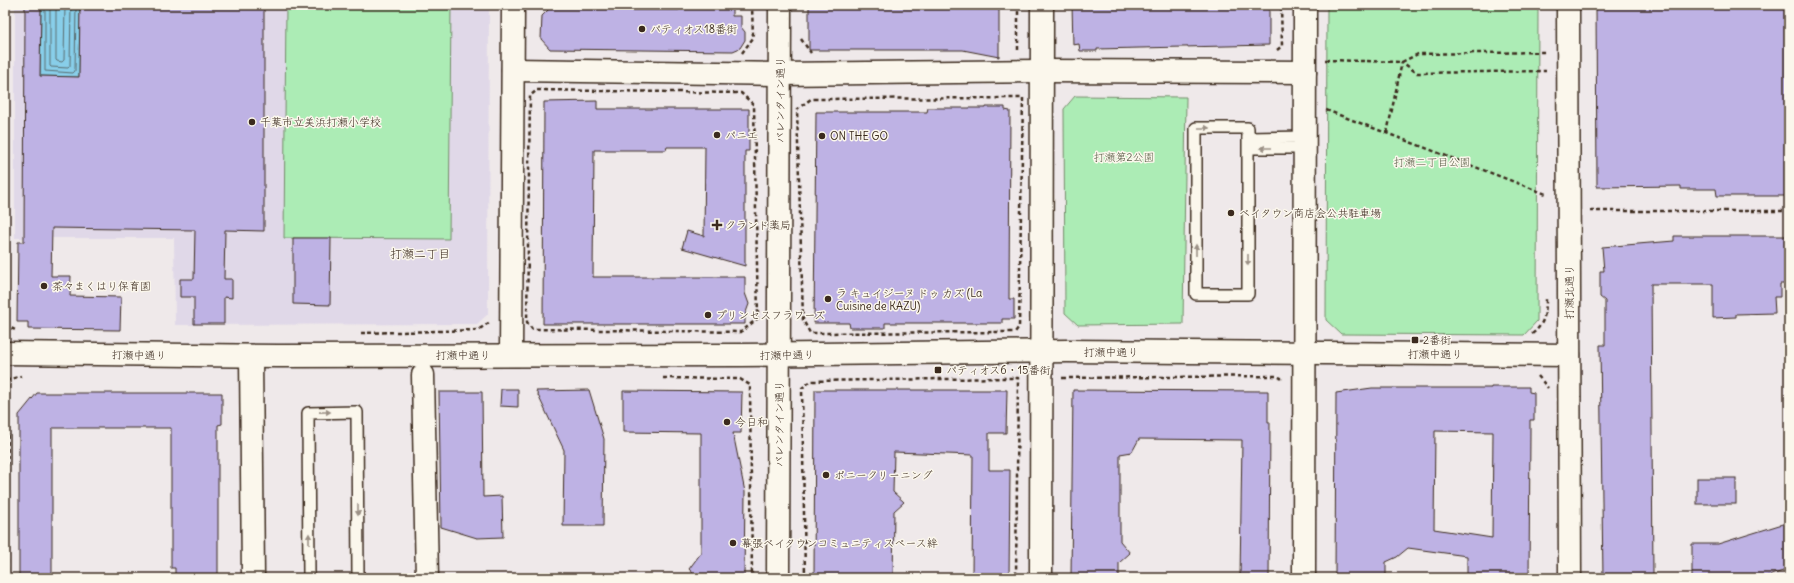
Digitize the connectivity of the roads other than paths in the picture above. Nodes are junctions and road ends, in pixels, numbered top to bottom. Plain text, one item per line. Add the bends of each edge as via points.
1 (513, 5) edge
2 (780, 5) edge
3 (1042, 5) edge
4 (1305, 5) edge
5 (1568, 5) edge
6 (1313, 66) junction
7 (513, 70) junction
8 (1042, 71) junction
9 (780, 74) junction
10 (1305, 142) junction
11 (1248, 143) junction
12 (1042, 352) junction
13 (5, 353) edge
14 (1305, 353) junction
15 (511, 355) junction
16 (780, 355) junction
17 (1569, 355) junction
18 (251, 356) junction
19 (423, 375) dead end
20 (253, 578) edge
21 (309, 578) edge
22 (358, 578) edge
23 (427, 578) edge
24 (778, 578) edge
25 (1042, 578) edge
26 (1304, 578) edge
27 (1570, 578) edge

1 - 7 street
2 - 9 street, バレンタイン通り
3 - 8 street
4 - 6 street
5 - 17 street, 打瀬北通り
6 - 8 street
6 - 10 street
7 - 9 street
7 - 15 street
8 - 9 street
8 - 12 street
9 - 16 street, バレンタイン通り
10 - 11 lane
10 - 14 street
11 -> 11 lane via 1248,294 1196,294 1196,128 1248,128
12 - 14 street, 打瀬中通り
12 - 16 street, 打瀬中通り
12 - 25 street
13 - 18 street, 打瀬中通り
14 - 17 street, 打瀬中通り
14 - 26 street
15 - 16 street, 打瀬中通り
15 - 18 street, 打瀬中通り
16 - 24 street, バレンタイン通り
17 - 27 street, 打瀬北通り
18 - 20 street
19 - 23 street
21 -> 22 lane via 308,413 357,412

